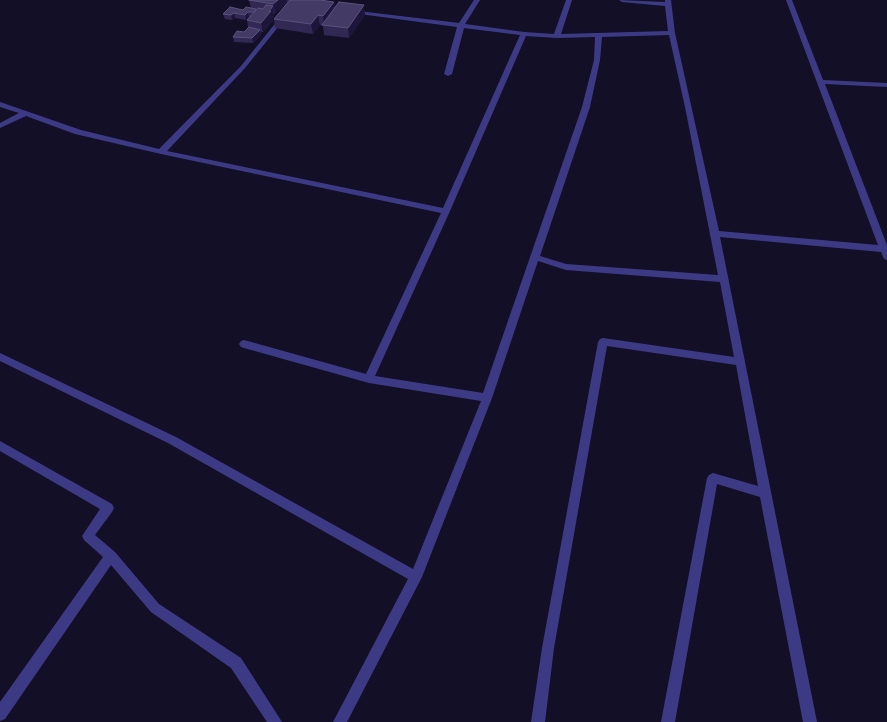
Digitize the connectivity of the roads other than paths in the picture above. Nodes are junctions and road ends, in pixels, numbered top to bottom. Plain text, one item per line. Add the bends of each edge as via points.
1 (477, 0) edge
2 (570, 0) edge
3 (622, 0) edge
4 (789, 0) edge
5 (298, 2) edge
6 (668, 2) edge
7 (342, 9) edge
8 (461, 26) junction
9 (672, 33) junction
10 (524, 34) junction
11 (599, 35) junction
12 (557, 36) junction
13 (448, 74) dead end
14 (821, 82) junction
15 (887, 85) edge
16 (0, 104) edge
17 (26, 113) junction
18 (0, 126) edge
19 (161, 152) junction
20 (446, 211) junction
21 (715, 234) junction
22 (886, 253) edge
23 (534, 258) junction
24 (723, 278) junction
25 (244, 344) dead end
26 (0, 357) edge
27 (739, 362) junction
28 (369, 379) junction
29 (486, 398) junction
30 (0, 446) edge
31 (765, 493) junction
32 (111, 556) junction
33 (416, 577) junction
34 (0, 714) edge
35 (275, 722) edge
36 (340, 722) edge
37 (538, 722) edge
38 (668, 722) edge
39 (810, 722) edge

1 - 8 street
2 - 12 street
3 - 6 street
4 - 14 street
5 - 19 street via 244,67
6 - 9 street
7 - 8 street
8 - 10 street
8 - 13 street
9 - 11 street
9 - 21 street
10 - 12 street
10 - 20 street
11 - 12 street
11 - 23 street via 597,60 586,107
14 - 15 street
14 - 22 street
16 - 17 street
17 - 18 street
17 - 19 street via 78,132
19 - 20 street
20 - 28 street
21 - 22 street
21 - 24 street
23 - 24 street via 566,267
23 - 29 street
24 - 27 street
25 - 28 street
26 - 33 street via 172,440
27 - 31 street
27 - 37 street via 603,342 548,648
28 - 29 street
29 - 33 street
30 - 32 street via 108,508 88,536
31 - 38 street via 713,478
31 - 39 street
32 - 34 street
32 - 35 street via 155,608 236,663
33 - 36 street

